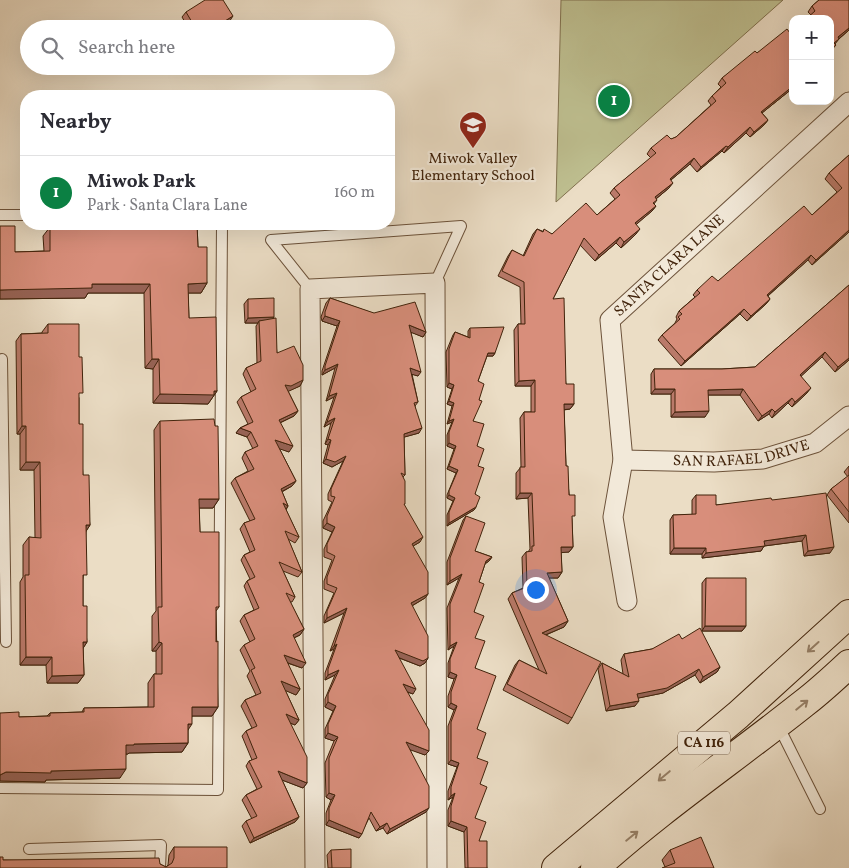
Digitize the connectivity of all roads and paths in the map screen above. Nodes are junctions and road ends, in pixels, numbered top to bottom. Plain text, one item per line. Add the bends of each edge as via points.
1 (849, 102) edge
2 (0, 215) edge
3 (20, 215) edge
4 (222, 230) edge
5 (435, 283) junction
6 (310, 289) junction
7 (2, 359) dead end
8 (849, 416) edge
9 (622, 460) junction
10 (2, 504) edge
11 (627, 600) dead end
12 (849, 614) edge
13 (6, 642) dead end
14 (849, 664) edge
15 (777, 724) junction
16 (0, 788) edge
17 (820, 810) dead end
18 (29, 849) dead end
19 (160, 868) edge
20 (315, 868) edge
21 (437, 868) edge
22 (556, 868) edge
23 (595, 868) edge

1 - 9 street, SANTA CLARA LANE via 610,320
2 - 3 lane
4 - 16 lane via 218,790
5 - 6 street
5 - 6 lane via 460,226 271,240
5 - 21 street
6 - 20 street
7 - 10 lane
8 - 9 street, SAN RAFAEL DRIVE via 814,443 762,459 714,462
9 - 11 street, SANTA CLARA LANE via 613,517
10 - 13 lane
12 -> 22 main road, CA 116 via 738,715
15 -> 14 main road, CA 116
15 - 17 lane
23 -> 15 main road, CA 116
18 - 19 lane via 161,845

